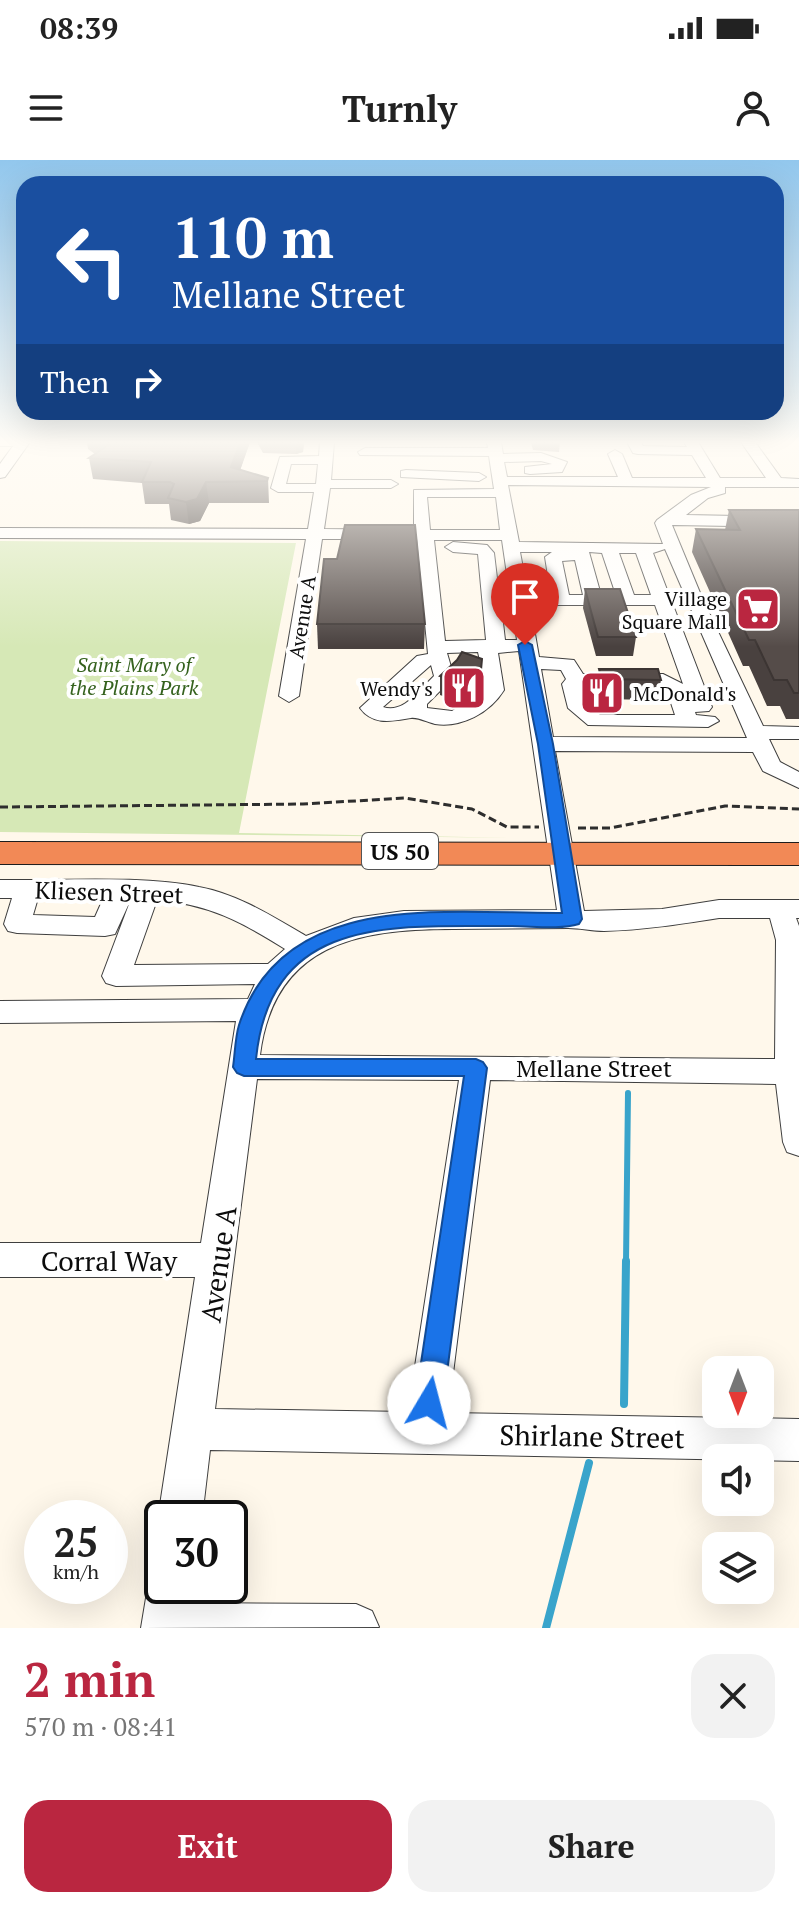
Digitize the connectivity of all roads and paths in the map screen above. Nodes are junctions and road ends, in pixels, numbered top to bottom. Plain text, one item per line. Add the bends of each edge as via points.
1 (318, 511) edge
2 (421, 511) edge
3 (503, 511) edge
4 (681, 511) edge
5 (733, 511) edge
6 (759, 511) edge
7 (671, 519) junction
8 (740, 521) junction
9 (766, 521) junction
10 (797, 521) edge
11 (0, 533) edge
12 (313, 534) junction
13 (424, 539) junction
14 (508, 541) junction
15 (609, 548) junction
16 (643, 548) junction
17 (673, 548) junction
18 (581, 551) junction
19 (489, 572) junction
20 (513, 573) junction
21 (492, 600) junction
22 (518, 600) junction
23 (561, 600) junction
24 (593, 600) junction
25 (627, 600) junction
26 (661, 600) junction
27 (694, 600) junction
28 (496, 646) junction
29 (437, 652) junction
30 (527, 654) junction
31 (685, 663) junction
32 (572, 672) junction
33 (289, 696) dead end
34 (417, 706) junction
35 (595, 721) junction
36 (698, 721) junction
37 (799, 733) edge
38 (759, 739) junction
39 (546, 744) junction
40 (600, 744) junction
41 (717, 744) junction
42 (799, 781) edge
43 (0, 807) edge
44 (799, 809) edge
45 (530, 827) dead end
46 (594, 829) dead end
47 (563, 851) junction
48 (0, 853) edge
49 (799, 854) edge
50 (0, 889) edge
51 (28, 889) junction
52 (148, 890) junction
53 (119, 891) junction
54 (789, 909) edge
55 (572, 919) junction
56 (304, 948) junction
57 (275, 974) junction
58 (255, 1010) junction
59 (0, 1012) edge
60 (244, 1067) junction
61 (476, 1068) junction
62 (795, 1072) edge
63 (799, 1142) edge
64 (0, 1260) edge
65 (218, 1260) junction
66 (193, 1429) junction
67 (425, 1433) junction
68 (799, 1440) edge
69 (183, 1500) edge
70 (167, 1613) edge
71 (356, 1627) edge

1 - 12 street, Avenue A
2 - 13 street
3 - 14 street
4 - 7 street
5 - 8 street
6 - 9 street
7 - 8 street
7 - 17 street via 663,523
8 - 9 street
9 - 10 street
11 - 12 street
12 - 13 street via 371,528
12 - 33 street, Avenue A
13 - 14 street
13 - 19 street via 481,548
13 - 29 street
14 - 18 street
14 - 20 street
15 - 16 street
15 - 18 street
15 - 25 street
16 - 17 street
16 - 26 street
17 - 27 street
18 - 23 street via 553,557
18 - 24 street
19 - 20 street
19 - 21 street
20 - 22 street
21 - 22 street
21 - 28 street
22 - 23 street
22 - 30 street
23 - 24 street
24 - 25 street
25 - 26 street
26 - 27 street
26 - 31 street
27 - 38 street
28 - 29 street
28 - 30 street
28 - 34 street via 488,650 487,660 493,693 465,716 435,718 417,711
29 - 34 street via 444,677
29 - 34 street via 370,708 389,716
30 - 32 street
30 - 39 street
31 - 32 street
31 - 36 street
32 - 35 street via 578,708
32 - 36 street via 663,680 676,688
35 - 36 street
35 - 40 street
36 - 41 street
37 - 38 street
38 - 41 street
38 - 42 street via 771,766
39 - 40 street
39 - 47 street
40 - 41 street
43 - 45 path via 405,798 472,809 507,827
44 - 46 path via 725,806
47 - 48 highway, US 50
47 - 49 highway, US 50
47 - 55 street
50 - 51 street, Kliesen Street
51 - 53 street, Kliesen Street
51 - 53 street via 17,924 105,927
52 - 53 street, Kliesen Street
52 - 56 street, Kliesen Street via 198,895 260,921
52 - 57 street via 116,976
54 - 55 street, Avenue A via 719,909 602,922
54 - 62 street
55 - 56 street, Avenue A via 404,920 354,927
56 - 57 street, Avenue A
57 - 58 street, Avenue A
58 - 59 street
58 - 60 street, Avenue A
60 - 61 street, Mellane Street
60 - 65 street, Avenue A
61 - 62 street, Mellane Street
61 - 67 street
62 - 63 street
64 - 65 street, Corral Way
65 - 66 street, Avenue A
66 - 67 street, Shirlane Street
66 - 69 street, Avenue A
67 - 68 street, Shirlane Street
70 - 71 street

